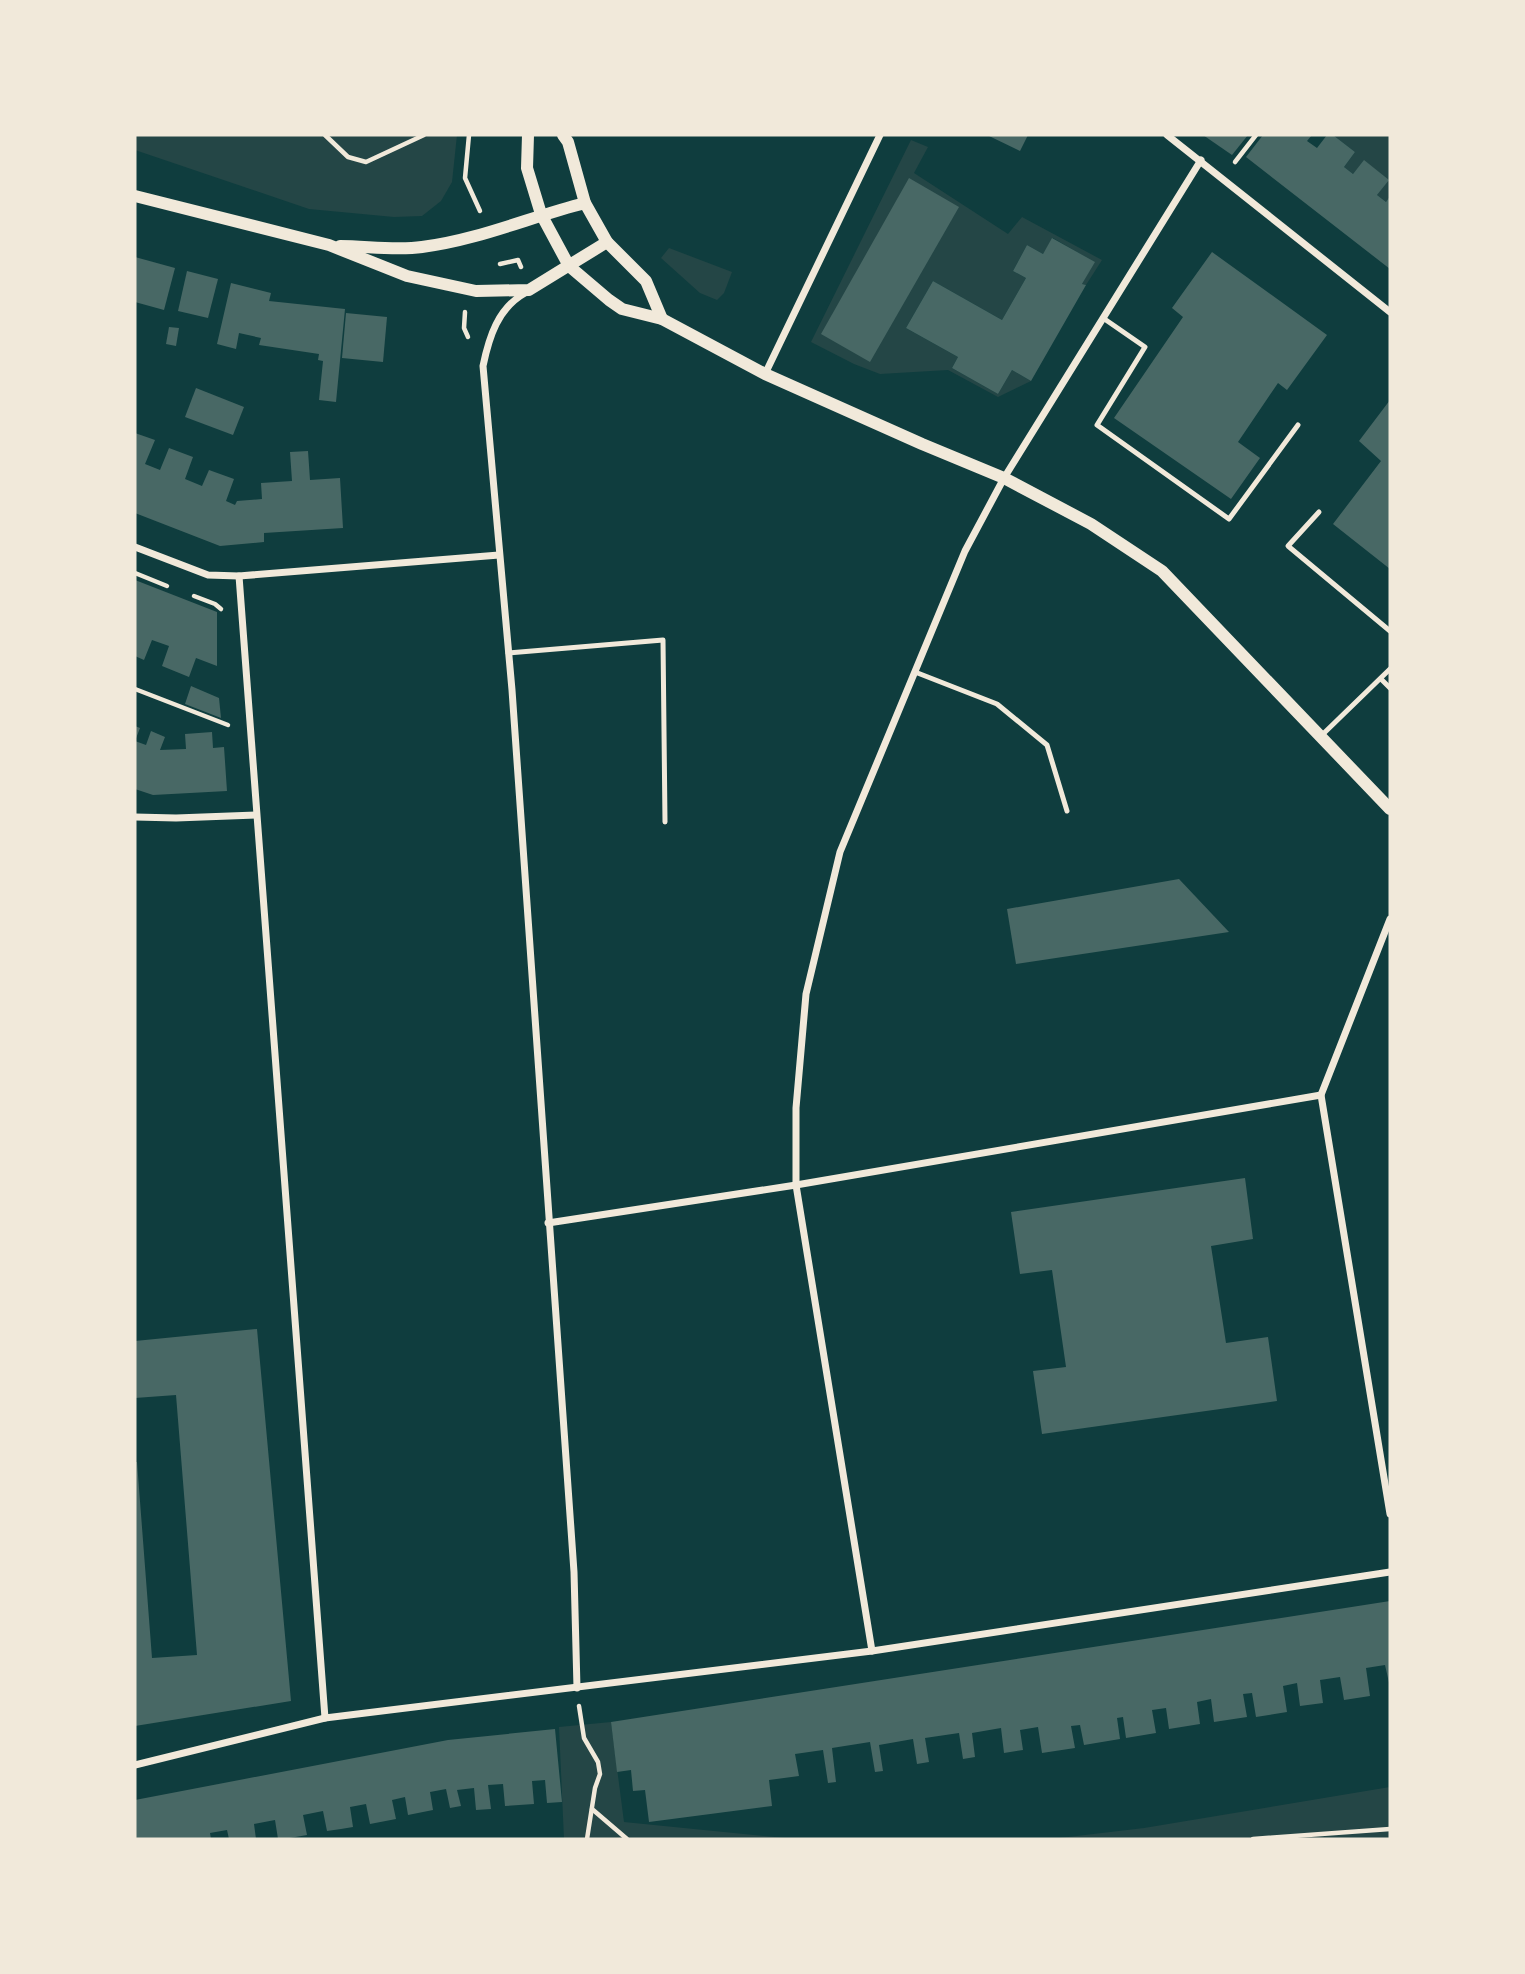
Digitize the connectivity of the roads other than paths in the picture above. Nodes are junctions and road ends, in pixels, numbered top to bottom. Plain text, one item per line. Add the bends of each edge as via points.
1 (528, 135) edge
2 (563, 135) edge
3 (880, 135) edge
4 (1167, 135) edge
5 (1201, 160) junction
6 (135, 196) edge
7 (585, 203) junction
8 (541, 214) junction
9 (607, 242) junction
10 (329, 245) junction
11 (569, 266) junction
12 (529, 290) junction
13 (1390, 312) edge
14 (1103, 318) junction
15 (662, 319) junction
16 (765, 374) junction
17 (1298, 425) dead end
18 (1004, 478) junction
19 (1319, 512) dead end
20 (135, 547) edge
21 (499, 555) junction
22 (239, 576) junction
23 (1390, 631) edge
24 (508, 653) junction
25 (1390, 669) edge
26 (915, 672) junction
27 (1381, 679) junction
28 (1390, 688) edge
29 (1322, 736) junction
30 (1390, 809) edge
31 (1067, 811) dead end
32 (256, 815) junction
33 (135, 817) edge
34 (665, 822) dead end
35 (1390, 919) edge
36 (1321, 1095) junction
37 (796, 1185) junction
38 (548, 1223) junction
39 (1390, 1514) edge
40 (1390, 1572) edge
41 (872, 1651) junction
42 (577, 1688) junction
43 (325, 1718) junction
44 (135, 1765) edge

1 - 8 street via 527,168
2 - 7 street
3 - 16 street
4 - 5 street
5 - 13 street
5 - 14 street
6 - 10 street
7 - 8 street
7 - 9 street
8 - 10 street via 488,234 420,248
8 - 11 street
9 - 11 street
9 - 15 street via 646,281
10 - 12 street via 418,278 476,291
11 - 12 street
11 - 15 street via 622,309
12 - 21 street via 511,301 499,317 482,366
14 - 17 lane via 1145,347 1097,425 1229,519
14 - 18 street
15 - 16 street
16 - 18 street
18 - 26 street via 965,551
18 - 29 street via 1091,524 1162,571
19 - 23 lane via 1288,545
20 - 22 street via 208,575
21 - 22 street
21 - 24 street
22 - 32 street
24 - 34 lane via 663,640
24 - 38 street
25 - 27 lane
26 - 31 lane via 997,704 1047,746
26 - 37 street via 840,852 809,981 796,1108
27 - 28 lane
27 - 29 lane
29 - 30 street
32 - 33 street
32 - 43 street
35 - 36 street
36 - 37 street
36 - 39 street
37 - 38 street
37 - 41 street
38 - 42 street via 574,1572
40 - 41 street
41 - 42 street
42 - 43 street
43 - 44 street

